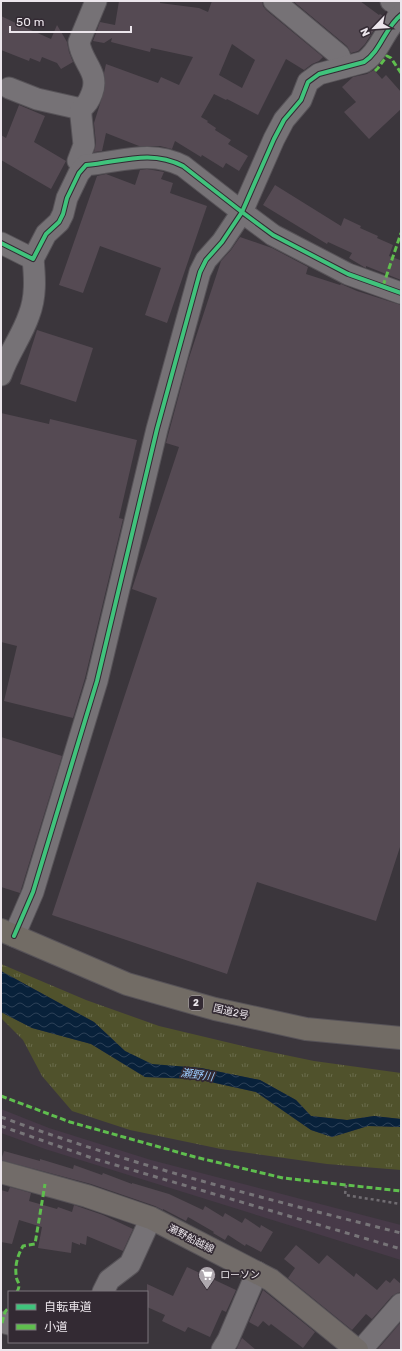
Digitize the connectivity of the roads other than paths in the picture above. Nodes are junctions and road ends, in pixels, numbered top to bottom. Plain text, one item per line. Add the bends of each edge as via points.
1 (274, 1) edge
2 (391, 1) edge
3 (93, 2) edge
4 (401, 11) edge
5 (401, 15) edge
6 (344, 67) junction
7 (9, 88) dead end
8 (81, 109) junction
9 (86, 165) junction
10 (242, 212) junction
11 (1, 243) edge
12 (33, 259) junction
13 (401, 293) edge
14 (1, 375) edge
15 (7, 933) edge
16 (401, 1038) edge
17 (1, 1172) edge
18 (151, 1218) junction
19 (258, 1272) junction
20 (104, 1291) edge
21 (401, 1304) edge
22 (222, 1350) edge
23 (357, 1350) edge
24 (361, 1350) edge

1 - 6 street via 339,55
2 - 4 street
3 - 8 street via 79,48 94,78 94,88 88,104
5 - 6 street via 391,25 370,58
6 - 10 street via 319,74 308,82 301,100 284,120
7 - 8 street
8 - 9 street via 84,145 78,161
9 - 10 street via 130,158 156,157 172,161 183,166
9 - 12 street via 79,173 67,198 59,222 46,234
10 - 13 street via 273,234 348,274
10 - 15 street via 200,272 156,429 97,680 33,892
11 - 12 street
12 - 14 street via 33,302
15 - 16 highway, 国道2号 / 2 via 127,984 215,1009 306,1029
17 - 18 main road, 瀬野船越線 via 87,1196
18 - 19 main road, 瀬野船越線
18 - 20 street via 130,1264 109,1280
19 - 22 street
19 - 23 main road, 瀬野船越線
21 - 24 street

